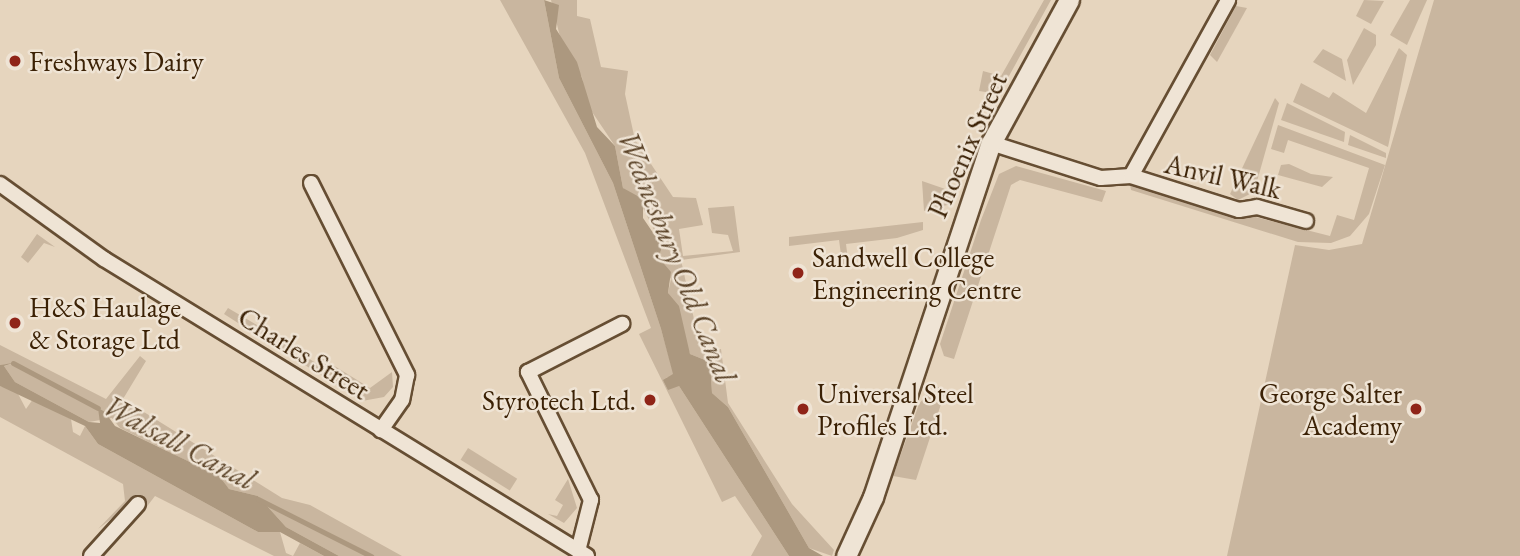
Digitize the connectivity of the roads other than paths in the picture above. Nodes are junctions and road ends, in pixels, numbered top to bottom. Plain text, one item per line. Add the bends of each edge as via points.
1 (1069, 0) edge
2 (1228, 0) edge
3 (991, 143) junction
4 (1131, 176) junction
5 (311, 183) dead end
6 (0, 184) edge
7 (1306, 221) dead end
8 (622, 324) dead end
9 (381, 430) junction
10 (138, 505) dead end
11 (583, 553) edge
12 (91, 556) edge
13 (846, 556) edge

1 - 3 main road, Phoenix Street
2 - 4 street
3 - 4 street, Anvil Walk via 1101,177
3 - 13 main road, Phoenix Street via 873,497
4 - 7 street, Anvil Walk via 1239,210 1257,208
5 - 9 street via 407,375 402,400
6 - 9 street, Charles Street via 104,259
8 - 11 street via 528,372 592,500
9 - 11 street, Charles Street
10 - 12 street

